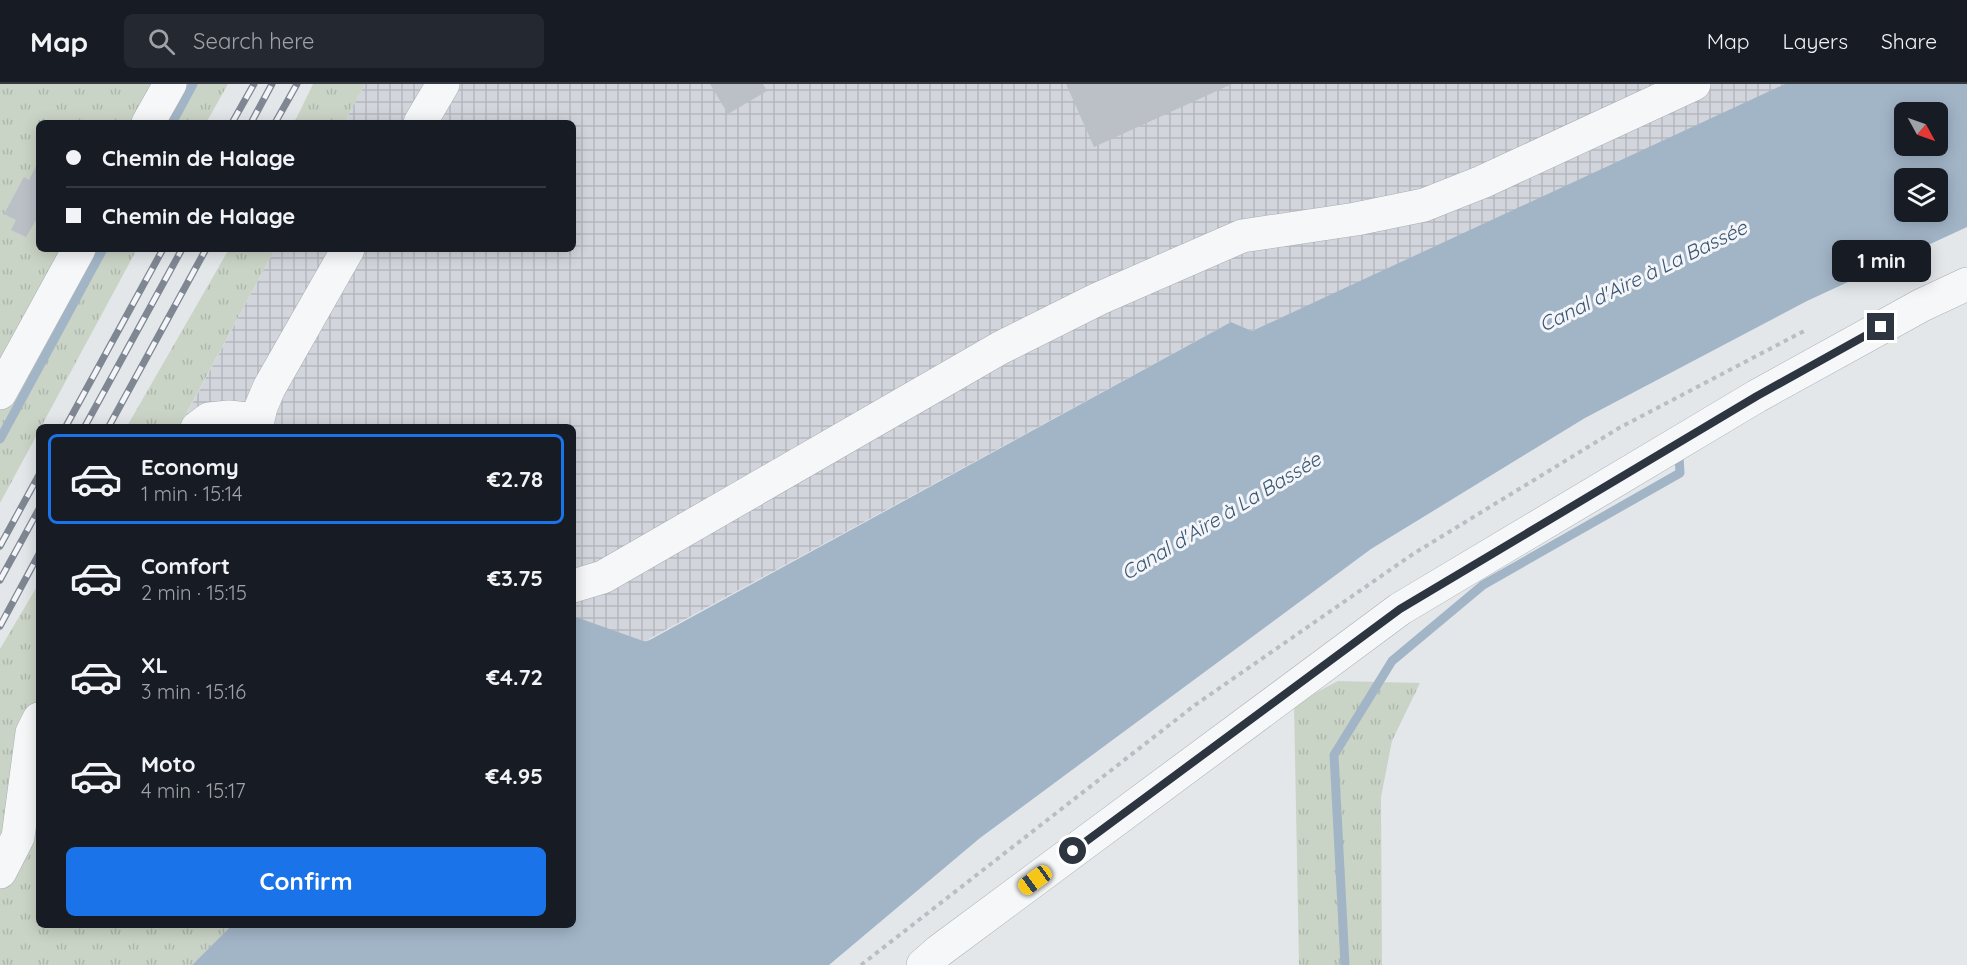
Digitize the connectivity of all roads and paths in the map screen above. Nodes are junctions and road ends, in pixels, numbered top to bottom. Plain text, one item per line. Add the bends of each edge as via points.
1 (170, 84) edge
2 (443, 84) edge
3 (1694, 84) edge
4 (150, 120) edge
5 (422, 120) edge
6 (77, 252) edge
7 (346, 252) edge
8 (1967, 284) edge
9 (0, 393) edge
10 (202, 424) edge
11 (258, 424) edge
12 (576, 585) edge
13 (36, 725) edge
14 (0, 872) edge
15 (923, 965) edge

1 - 4 street
2 - 5 street
3 - 12 street via 1424,205 1242,236 1098,299 1000,348 603,577
6 - 9 street
7 - 11 street via 269,388
8 - 15 street via 1757,396 1400,609
10 - 11 street via 209,419 230,417
13 - 14 street via 18,837

